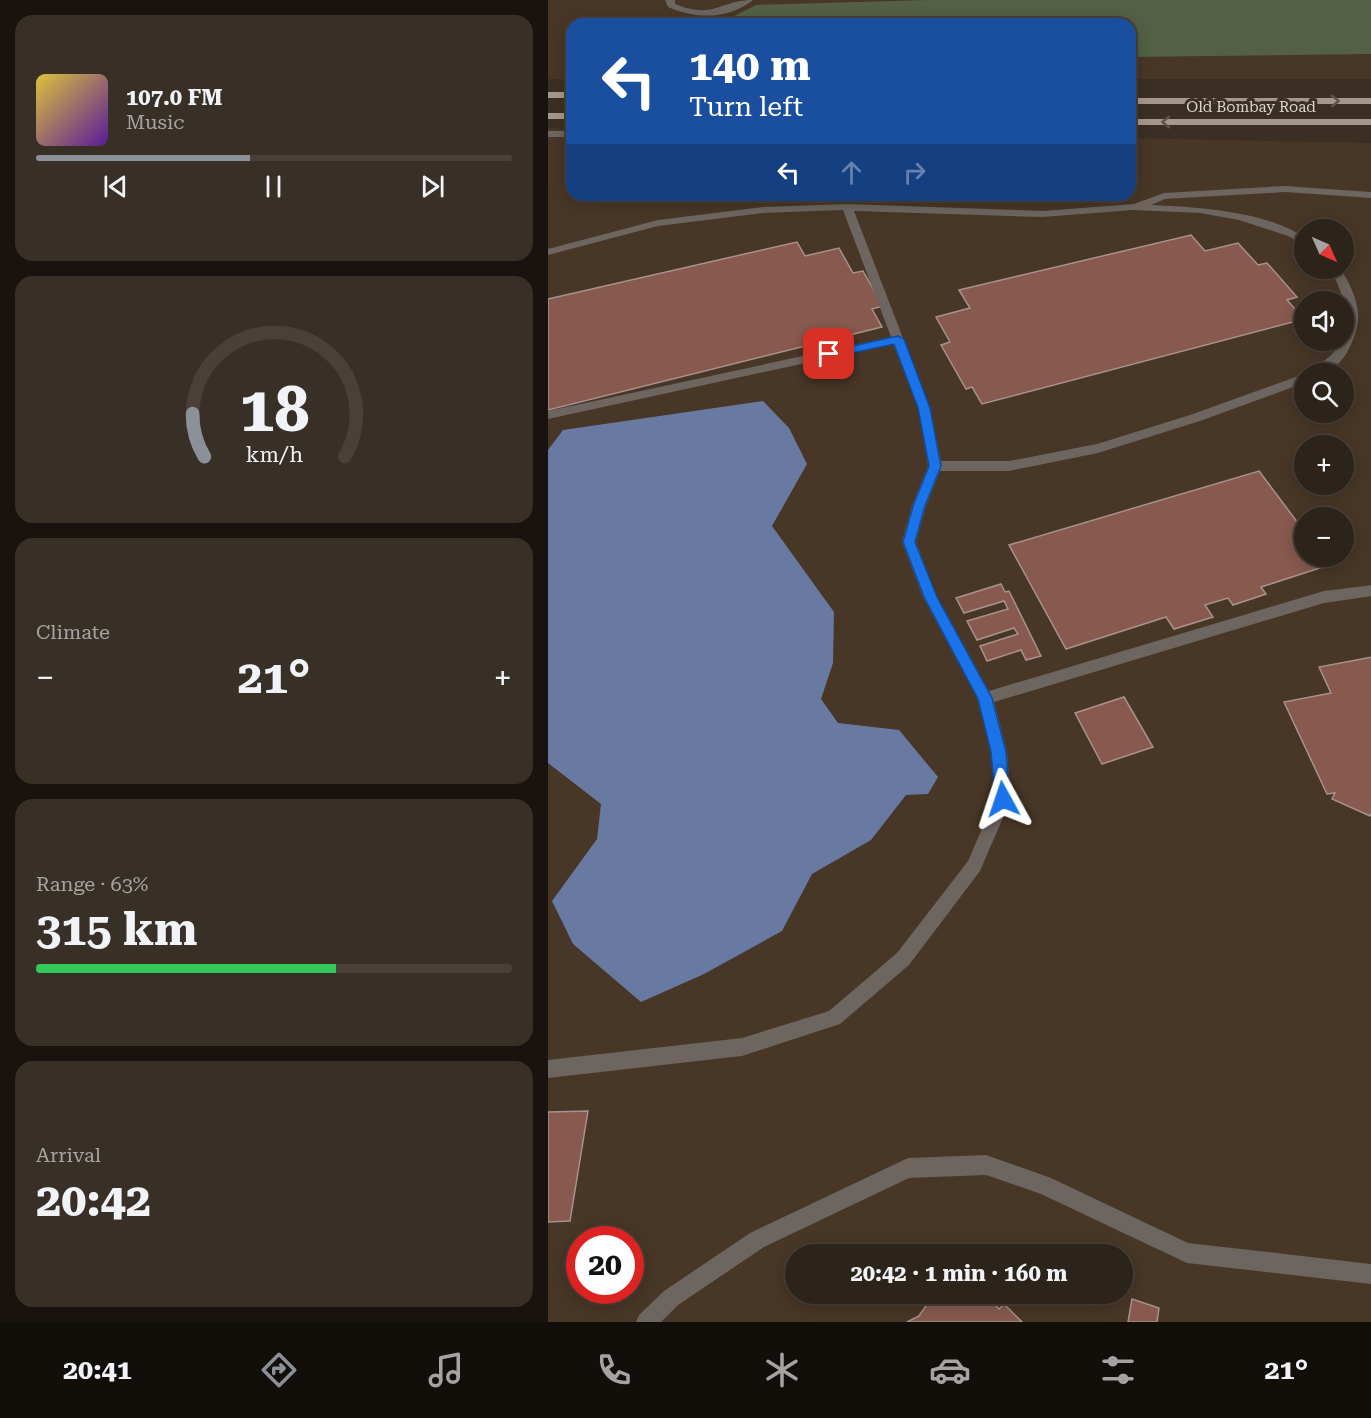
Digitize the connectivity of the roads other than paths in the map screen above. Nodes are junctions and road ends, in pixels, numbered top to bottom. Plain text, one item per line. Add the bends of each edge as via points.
1 (670, 0) edge
2 (748, 0) edge
3 (725, 12) junction
4 (688, 13) junction
5 (687, 18) edge
6 (722, 18) edge
7 (548, 95) edge
8 (566, 95) edge
9 (1136, 101) edge
10 (1372, 101) edge
11 (548, 116) edge
12 (566, 116) edge
13 (1136, 122) edge
14 (1372, 122) edge
15 (548, 134) edge
16 (566, 134) edge
17 (1372, 195) edge
18 (917, 201) edge
19 (847, 207) junction
20 (1133, 207) junction
21 (916, 208) junction
22 (1294, 235) edge
23 (548, 252) edge
24 (1339, 279) edge
25 (898, 339) junction
26 (1329, 363) edge
27 (1294, 382) edge
28 (548, 415) edge
29 (935, 466) junction
30 (1372, 590) edge
31 (985, 698) junction
32 (548, 1069) edge
33 (1372, 1274) edge
34 (646, 1322) edge

1 - 4 lane via 671,5
2 - 3 lane
3 - 4 lane
3 - 6 lane
4 - 5 lane
7 - 8 main road
9 -> 10 main road, Old Bombay Road
11 - 12 main road
14 -> 13 main road, Old Bombay Road
15 - 16 lane
17 - 20 lane via 1285,189 1164,196
18 - 21 lane
19 - 21 lane
19 - 23 lane via 763,210 669,222
19 - 25 lane
20 - 21 lane via 1043,214
20 - 22 lane via 1200,210 1241,217
24 - 26 lane via 1354,311 1350,339
25 - 28 lane
25 - 29 lane via 924,408
27 - 29 lane via 1098,448 1009,466
29 - 31 lane via 909,542 930,597
30 - 31 lane via 1324,597
31 - 32 lane via 999,752 1003,799 974,866 903,959 833,1018 742,1047
33 - 34 lane via 1187,1253 1044,1185 986,1165 908,1168 757,1240 671,1298

